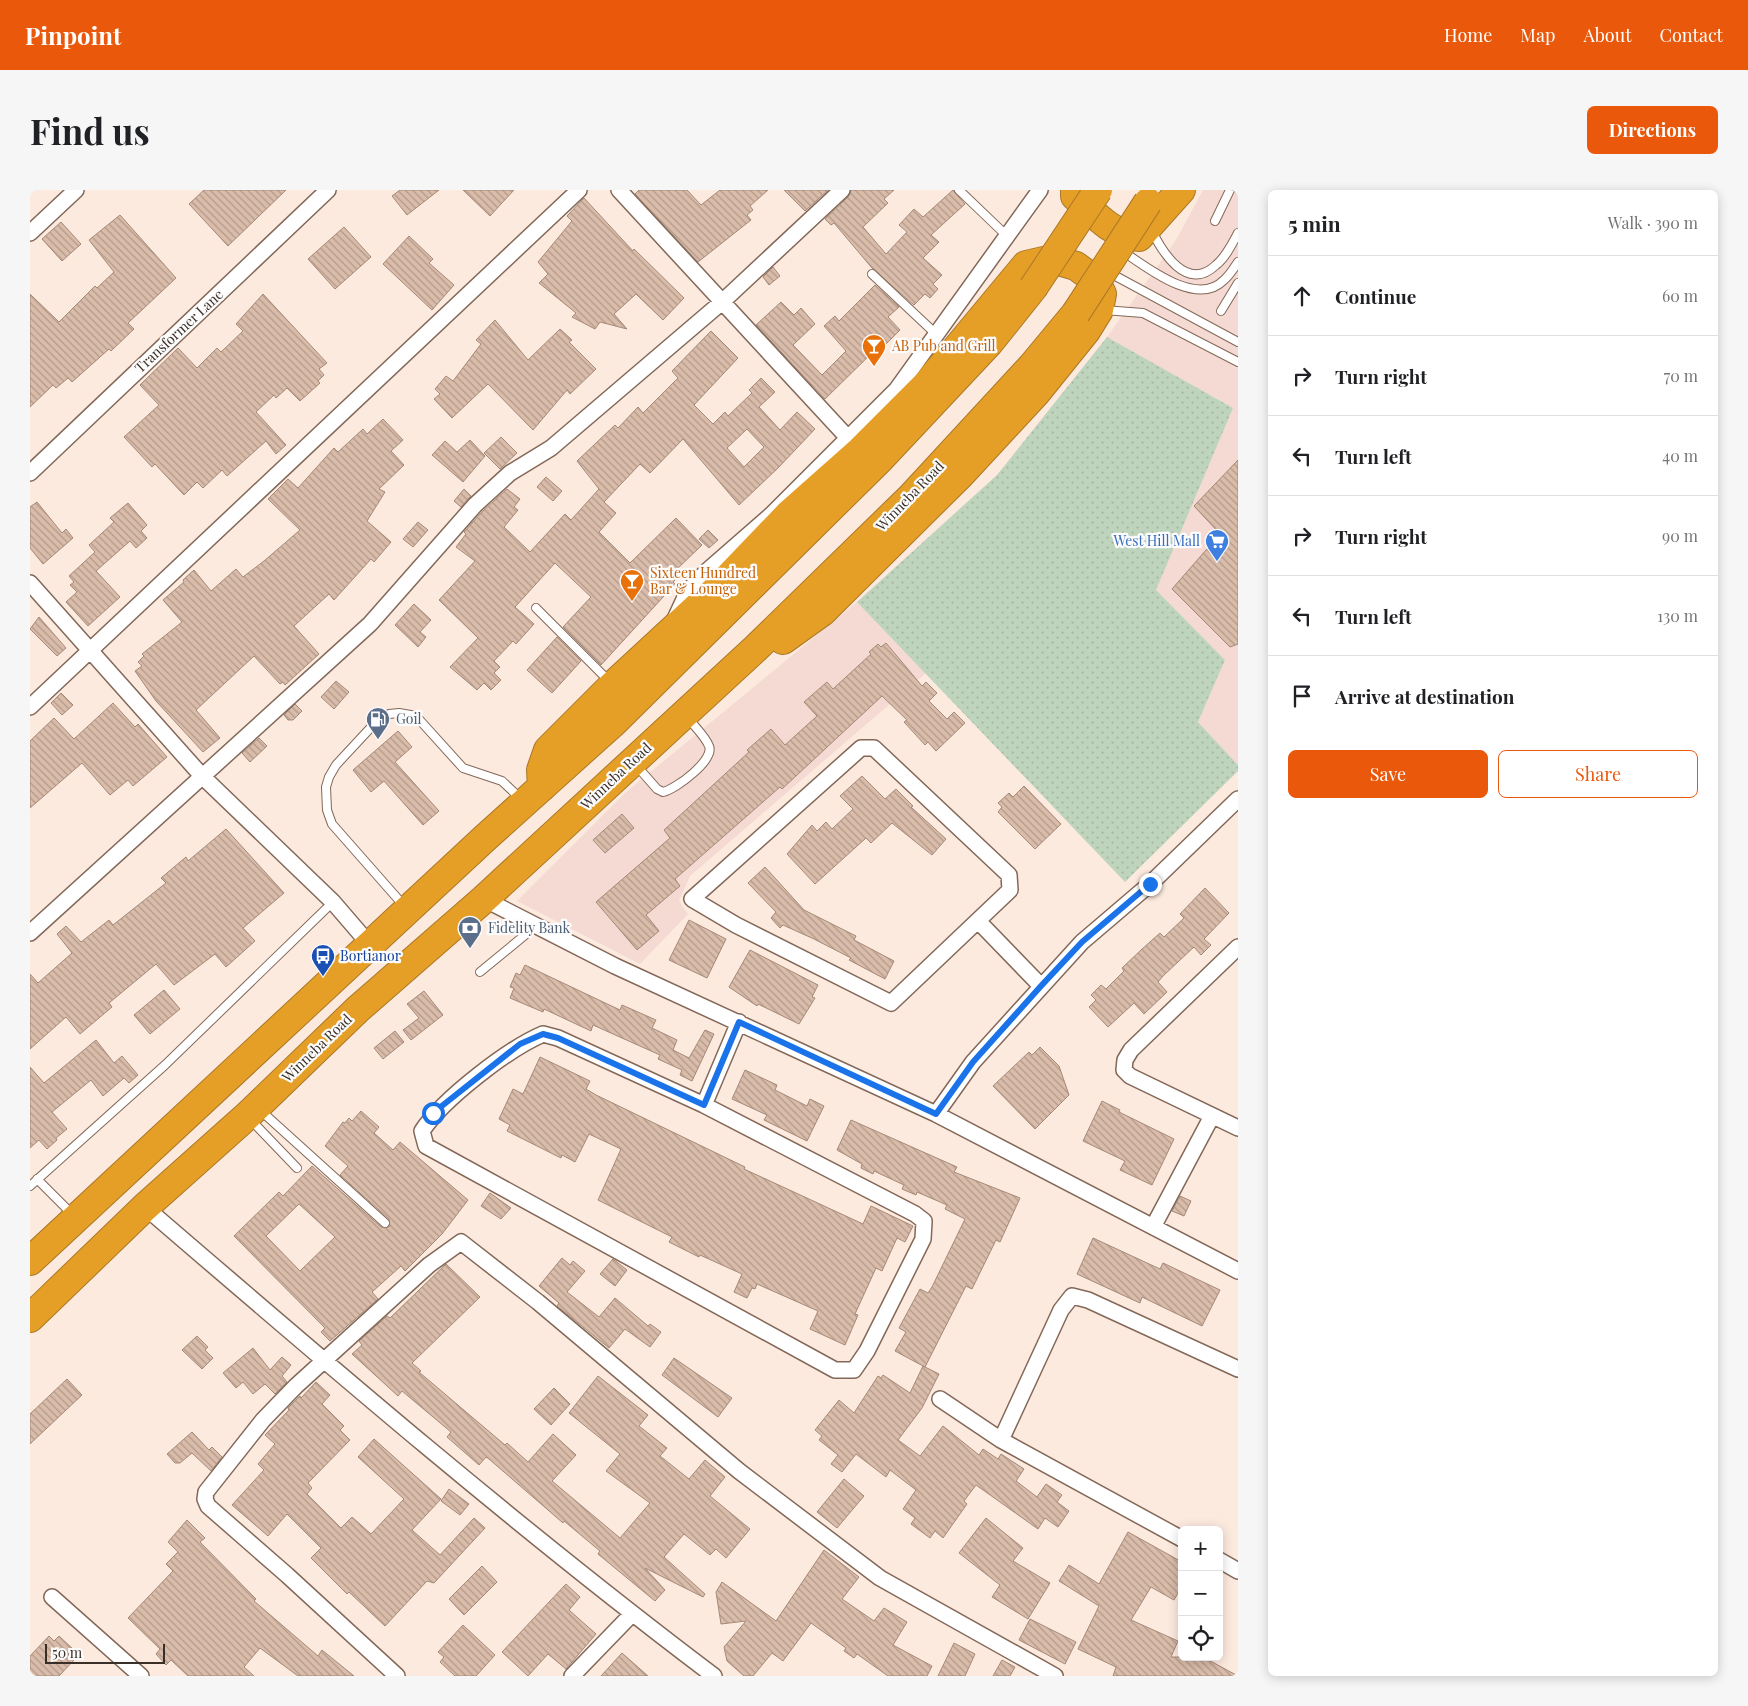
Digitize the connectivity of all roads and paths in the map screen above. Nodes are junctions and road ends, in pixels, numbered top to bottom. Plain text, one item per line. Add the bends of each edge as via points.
1 (76, 190) edge
2 (328, 190) edge
3 (579, 190) edge
4 (619, 190) edge
5 (842, 190) edge
6 (959, 190) edge
7 (1040, 190) edge
8 (1181, 190) edge
9 (1230, 190) edge
10 (1078, 199) edge
11 (1151, 206) edge
12 (1215, 221) dead end
13 (1083, 225) dead end
14 (30, 233) edge
15 (1238, 233) edge
16 (1007, 236) junction
17 (1107, 241) dead end
18 (1049, 248) dead end
19 (1067, 252) dead end
20 (1238, 262) edge
21 (1094, 265) dead end
22 (1032, 269) junction
23 (872, 274) dead end
24 (1238, 284) edge
25 (722, 302) junction
26 (1221, 311) dead end
27 (1088, 312) junction
28 (937, 335) junction
29 (1238, 342) edge
30 (1238, 362) edge
31 (848, 438) junction
32 (30, 473) edge
33 (30, 583) edge
34 (536, 608) dead end
35 (669, 632) junction
36 (92, 651) junction
37 (613, 685) junction
38 (30, 707) edge
39 (688, 710) junction
40 (633, 760) junction
41 (202, 776) junction
42 (533, 795) junction
43 (1238, 799) edge
44 (484, 899) junction
45 (333, 902) junction
46 (408, 910) junction
47 (979, 922) junction
48 (536, 926) junction
49 (30, 934) edge
50 (370, 946) junction
51 (1238, 947) edge
52 (480, 972) dead end
53 (1041, 986) junction
54 (739, 1022) junction
55 (704, 1105) junction
56 (252, 1111) junction
57 (936, 1114) junction
58 (1212, 1116) junction
59 (1238, 1128) edge
60 (297, 1168) dead end
61 (37, 1179) junction
62 (30, 1186) edge
63 (145, 1207) junction
64 (76, 1218) junction
65 (385, 1223) dead end
66 (1153, 1227) junction
67 (30, 1261) edge
68 (1238, 1271) edge
69 (30, 1318) edge
70 (324, 1361) junction
71 (1238, 1370) edge
72 (940, 1399) dead end
73 (1001, 1440) junction
74 (1178, 1537) edge
75 (1223, 1562) edge
76 (1238, 1571) edge
77 (52, 1596) dead end
78 (632, 1614) junction
79 (141, 1676) edge
80 (397, 1676) edge
81 (572, 1676) edge
82 (714, 1676) edge
83 (1055, 1676) edge

1 - 14 street
2 - 32 street, Transformer Lane
3 - 36 street
4 - 25 street
5 - 25 street
6 - 16 lane
7 - 16 street
8 - 11 highway, Winneba Road
9 - 12 lane
10 - 11 highway via 1103,222 1124,235 1139,237
10 - 13 lane
10 - 22 highway, bridge
11 - 15 lane via 1162,251 1187,273 1201,274 1215,267
11 - 27 highway, Winneba Road, bridge
16 - 28 street
17 - 20 lane via 1154,272 1188,289 1206,291 1224,281
18 - 19 lane
21 - 29 lane
22 - 27 highway via 1052,259 1076,266 1095,280 1102,294
22 - 35 highway via 927,384
22 - 42 highway via 989,343 881,458 621,715
23 - 28 lane
24 - 26 lane
25 - 31 street
25 - 41 street via 551,448 510,473 475,505 370,624
27 - 30 lane via 1143,312
27 - 39 highway, Winneba Road via 1032,366 912,496
28 - 31 street via 897,389
31 - 35 street via 688,591
33 - 36 street
34 - 37 lane
35 - 37 highway
36 - 38 street
36 - 41 street
37 - 42 highway via 548,750
39 - 40 highway, Winneba Road
39 - 40 lane via 709,745 711,753 706,761 671,790 664,792 657,789
40 - 44 highway, Winneba Road
41 - 45 street
41 - 49 street
42 - 46 highway
42 - 46 lane via 463,768 416,716 389,714 375,723 329,776 326,810 332,824
43 - 53 street via 1150,884 1082,942
44 - 48 street
44 - 56 highway, Winneba Road via 358,1009
45 - 50 street
45 - 61 lane via 172,1058
46 - 50 highway
47 - 47 street via 1010,890 1010,875 874,748 861,748 692,899 736,925 891,1003
47 - 53 street
48 - 52 lane
48 - 54 street
50 - 64 highway
51 - 58 street via 1131,1050 1125,1060 1124,1070 1130,1076
53 - 57 street via 973,1062
54 - 55 street
54 - 57 street
55 - 55 street via 924,1221 923,1239 867,1351 854,1370 829,1367 426,1146 422,1131 433,1113 520,1044 543,1034
56 - 60 lane
56 - 63 highway, Winneba Road
56 - 65 lane
57 - 66 street
58 - 59 street
58 - 66 street
61 - 62 lane
61 - 64 lane
63 - 69 highway, Winneba Road
63 - 70 street
64 - 67 highway
66 - 68 street
70 - 78 street
70 - 80 street via 263,1420 204,1498 208,1506
70 - 83 street via 429,1265 462,1242 739,1471 880,1578
71 - 73 street via 1088,1300 1072,1296 1061,1310
72 - 73 street
73 - 74 street
75 - 76 street
77 - 79 street
78 - 81 street
78 - 82 street

